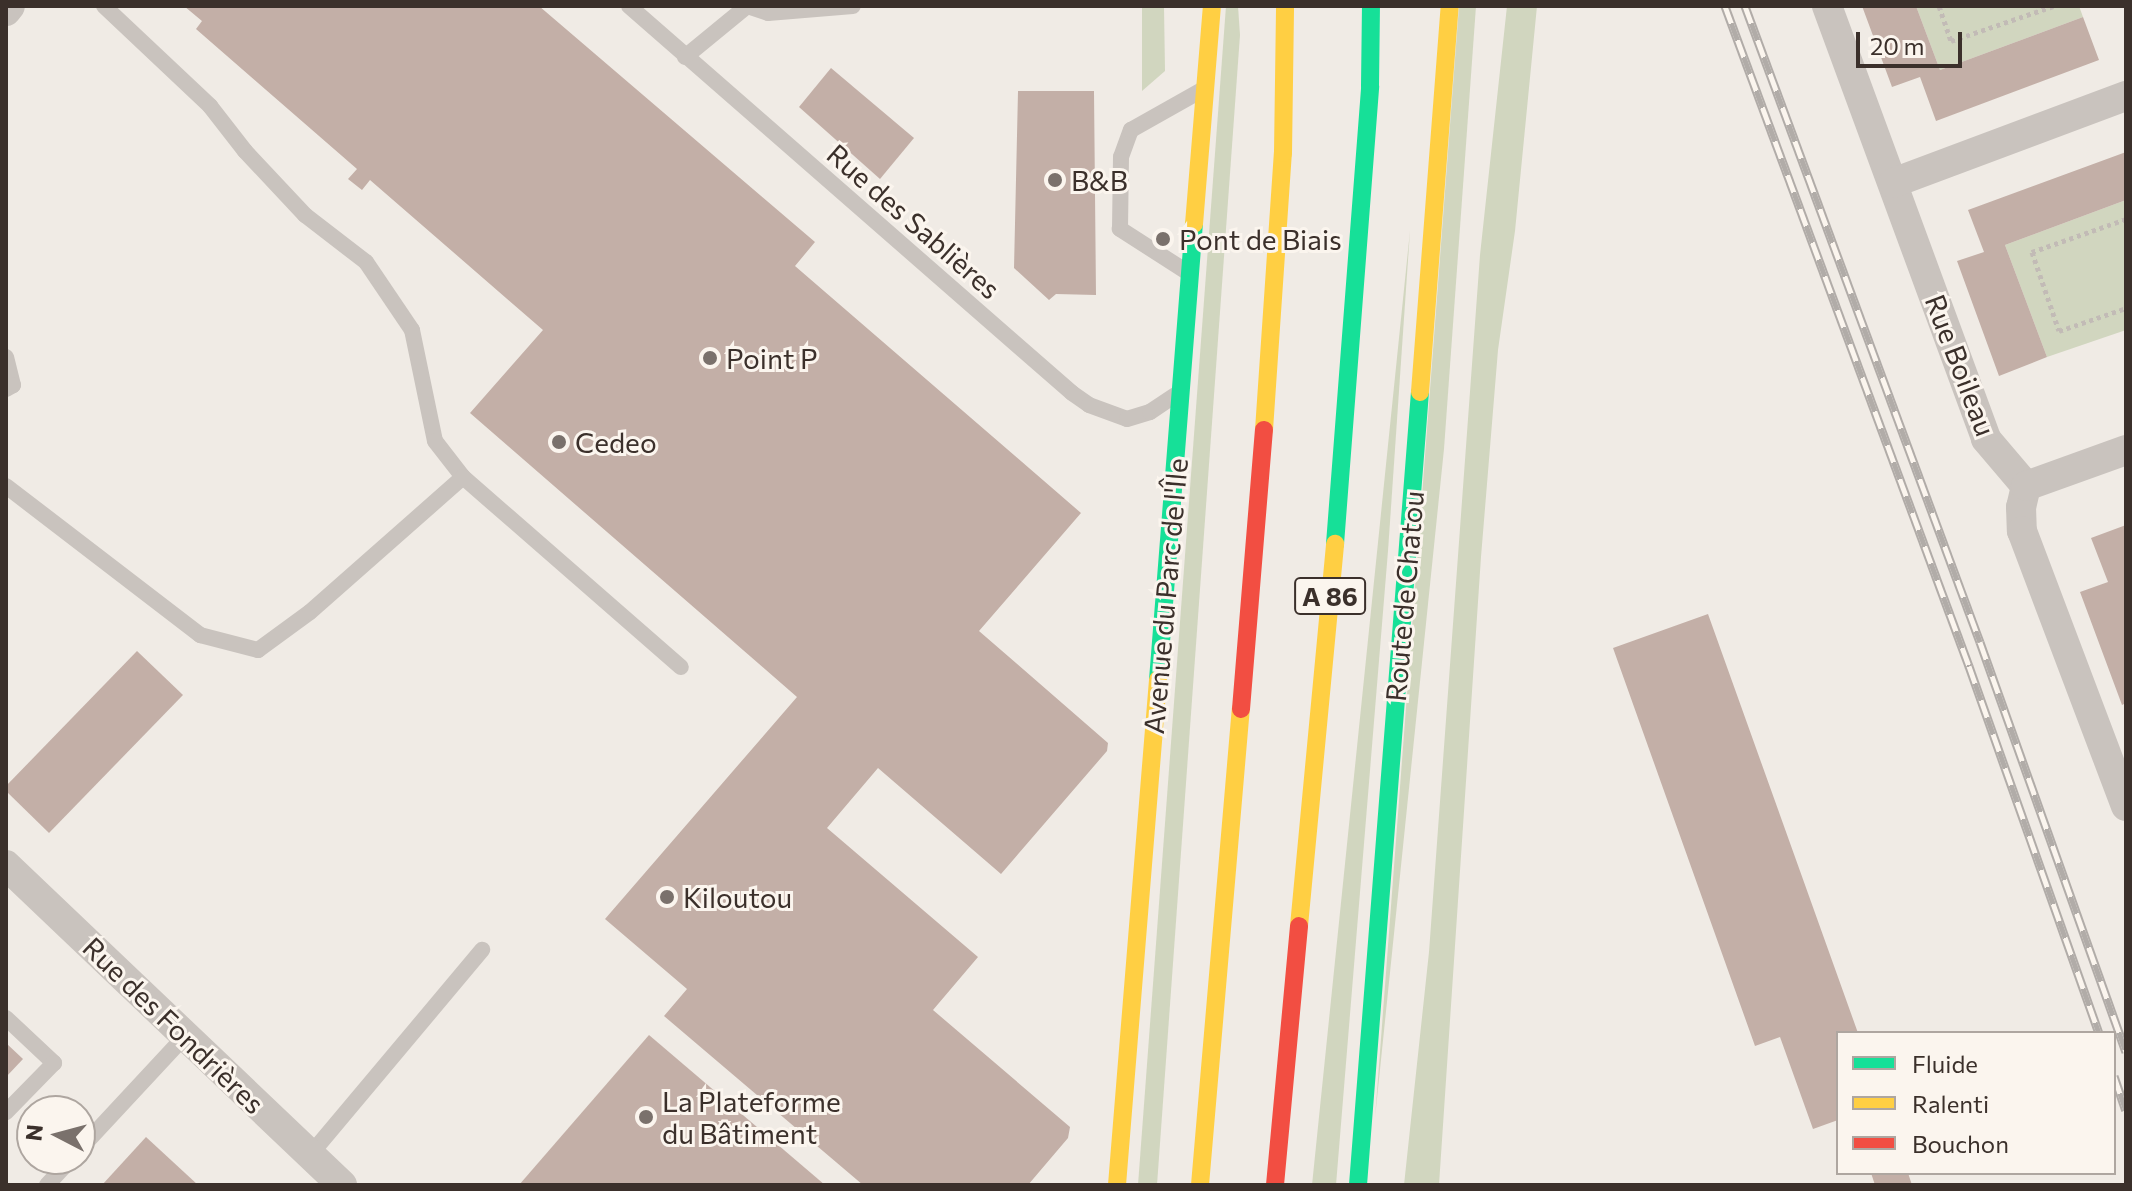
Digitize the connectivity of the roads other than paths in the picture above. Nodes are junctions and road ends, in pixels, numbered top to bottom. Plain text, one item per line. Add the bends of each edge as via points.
1 (10, 6) edge
2 (104, 6) edge
3 (629, 6) edge
4 (747, 6) edge
5 (853, 6) edge
6 (1212, 6) edge
7 (1285, 6) edge
8 (1371, 6) edge
9 (1450, 6) edge
10 (1827, 6) edge
11 (6, 11) edge
12 (685, 57) junction
13 (1206, 87) junction
14 (2126, 96) edge
15 (1893, 183) junction
16 (1191, 275) junction
17 (6, 357) edge
18 (6, 389) edge
19 (1182, 390) junction
20 (2126, 450) edge
21 (463, 477) junction
22 (6, 486) edge
23 (2026, 486) junction
24 (681, 667) dead end
25 (2125, 803) edge
26 (6, 865) edge
27 (482, 950) dead end
28 (6, 1018) edge
29 (185, 1036) junction
30 (6, 1112) edge
31 (96, 1132) edge
32 (310, 1155) junction
33 (342, 1185) edge
34 (1117, 1185) edge
35 (1200, 1185) edge
36 (1275, 1185) edge
37 (1358, 1185) edge

1 - 11 street
2 - 21 lane via 210,106 305,215 366,262 412,330 435,441
3 - 12 lane, Rue des Sablières
4 - 5 lane via 768,13
4 - 12 lane
6 - 13 main road, Avenue du Parc de l'Île
7 - 35 main road, A 86 via 1283,153 1262,462
8 - 36 main road, A 86 via 1349,400
9 - 37 main road, Route de Chatou
10 - 15 street, Rue Boileau
12 - 19 lane, Rue des Sablières via 1089,405 1127,419 1150,412
13 - 16 main road, Avenue du Parc de l'Île
13 - 16 lane via 1131,130 1121,157 1120,229
14 - 15 street
15 - 23 street, Rue Boileau via 1986,439
16 - 19 main road, Avenue du Parc de l'Île
17 - 18 lane via 13,385
19 - 34 main road, Avenue du Parc de l'Île
20 - 23 street
21 - 22 lane via 310,612 258,650 200,635
21 - 24 lane
23 - 25 street via 2022,531
26 - 29 street, Rue des Fondrières
27 - 32 lane
28 - 30 lane via 54,1063
29 - 31 lane
29 - 32 street, Rue des Fondrières
32 - 33 street, Rue des Fondrières

